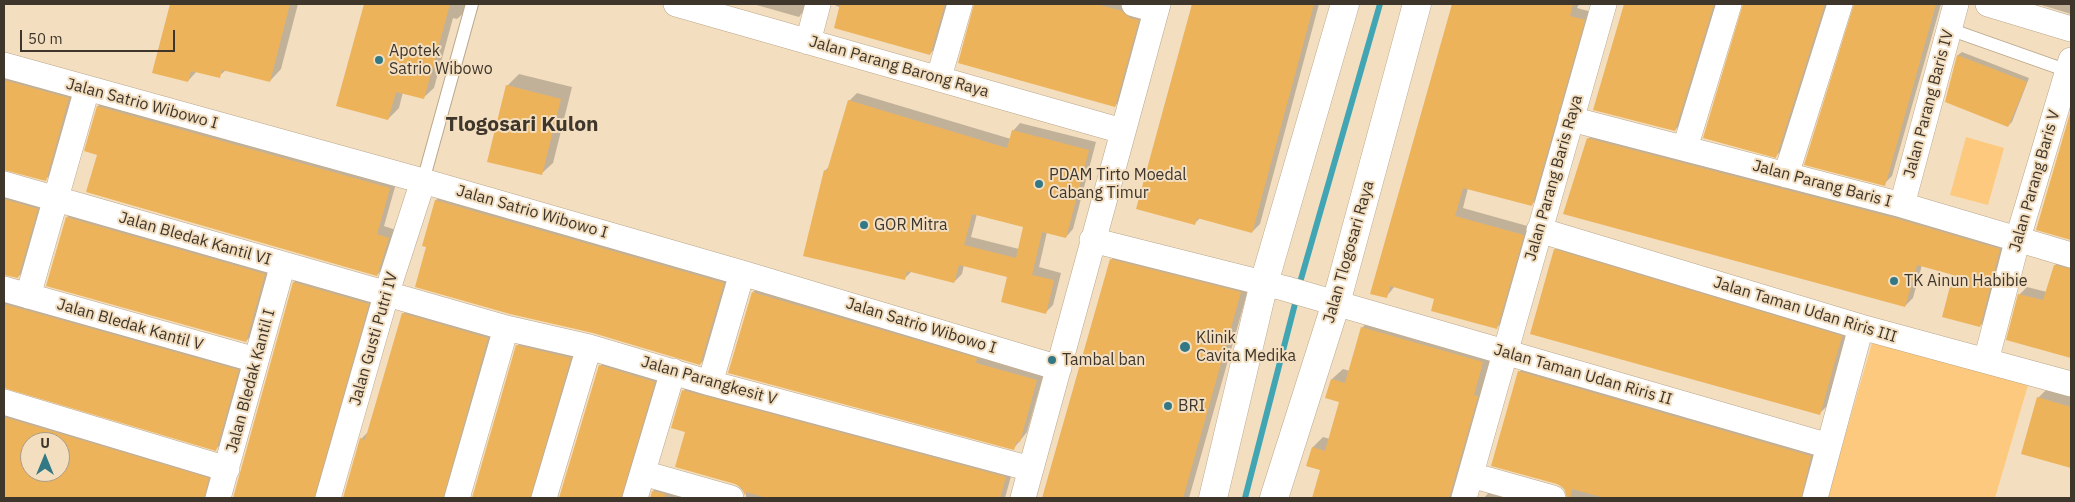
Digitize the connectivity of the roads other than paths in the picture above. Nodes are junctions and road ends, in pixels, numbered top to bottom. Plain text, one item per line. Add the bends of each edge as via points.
1 (472, 4) edge
2 (676, 4) edge
3 (818, 4) edge
4 (960, 4) edge
5 (1345, 4) edge
6 (1417, 4) edge
7 (1604, 4) edge
8 (1729, 4) edge
9 (1840, 4) edge
10 (1956, 4) edge
11 (1988, 4) edge
12 (1149, 6) edge
13 (1949, 29) junction
14 (2071, 29) edge
15 (808, 42) junction
16 (4, 65) edge
17 (2069, 65) edge
18 (939, 77) junction
19 (87, 89) junction
20 (1571, 119) junction
21 (1122, 131) junction
22 (1685, 148) junction
23 (1786, 175) junction
24 (423, 181) junction
25 (4, 184) edge
26 (57, 199) junction
27 (1902, 205) junction
28 (1540, 230) junction
29 (2018, 238) junction
30 (1092, 240) junction
31 (2071, 255) edge
32 (283, 264) junction
33 (742, 273) junction
34 (1275, 286) junction
35 (4, 289) edge
36 (388, 292) junction
37 (28, 296) junction
38 (1331, 302) junction
39 (1861, 327) junction
40 (506, 328) junction
41 (589, 347) junction
42 (1505, 352) junction
43 (256, 360) junction
44 (1986, 361) junction
45 (1059, 368) junction
46 (673, 370) junction
47 (710, 383) junction
48 (2071, 384) edge
49 (4, 402) edge
50 (1829, 446) junction
51 (227, 469) junction
52 (1031, 469) junction
53 (643, 472) junction
54 (1471, 475) junction
55 (218, 498) edge
56 (328, 498) edge
57 (457, 498) edge
58 (544, 498) edge
59 (635, 498) edge
60 (731, 498) edge
61 (1023, 498) edge
62 (1213, 498) edge
63 (1274, 498) edge
64 (1464, 498) edge
65 (1553, 498) edge
66 (1815, 498) edge

1 - 24 lane
2 - 15 street, Jalan Parang Barong Raya
3 - 15 street
4 - 18 street
5 - 34 street
6 - 38 street, Jalan Tlogosari Raya
7 - 20 street, Jalan Parang Baris Raya
8 - 22 street
9 - 23 street
10 - 13 street, Jalan Parang Baris IV
11 - 14 street
12 - 21 street
13 - 17 lane
13 - 27 street, Jalan Parang Baris IV
15 - 18 street, Jalan Parang Barong Raya
16 - 19 street, Jalan Satrio Wibowo I
17 - 29 street, Jalan Parang Baris V
18 - 21 street, Jalan Parang Barong Raya
19 - 24 street, Jalan Satrio Wibowo I
19 - 26 street
20 - 22 street, Jalan Parang Baris I
20 - 28 street, Jalan Parang Baris Raya
21 - 30 street
22 - 23 street, Jalan Parang Baris I
23 - 27 street, Jalan Parang Baris I
24 - 33 street, Jalan Satrio Wibowo I
24 - 36 street, Jalan Gusti Putri IV
25 - 26 street, Jalan Bledak Kantil VI
26 - 32 street, Jalan Bledak Kantil VI
26 - 37 street
27 - 29 street, Jalan Parang Baris I
28 - 39 street, Jalan Taman Udan Riris III
28 - 42 street, Jalan Parang Baris Raya
29 - 31 street, Jalan Parang Baris I
29 - 44 street, Jalan Parang Baris V
30 - 34 street, Jalan Taman Udan Riris II
30 - 45 street
32 - 36 street, Jalan Bledak Kantil VI
32 - 43 street, Jalan Bledak Kantil I
33 - 45 street, Jalan Satrio Wibowo I
33 - 47 street
34 - 38 street, Jalan Taman Udan Riris II
34 - 62 street
35 - 37 street, Jalan Bledak Kantil V
36 - 40 street, Jalan Parangkesit V
36 - 56 street, Jalan Gusti Putri IV
37 - 43 street, Jalan Bledak Kantil V
38 - 42 street, Jalan Taman Udan Riris II
38 - 63 street, Jalan Tlogosari Raya
39 - 44 street, Jalan Taman Udan Riris III
39 - 50 street
40 - 41 street, Jalan Parangkesit V
40 - 57 street
41 - 46 street, Jalan Parangkesit V
41 - 58 street
42 - 50 street, Jalan Taman Udan Riris II
42 - 54 street, Jalan Parang Baris Raya
43 - 51 street, Jalan Bledak Kantil I
44 - 48 street, Jalan Taman Udan Riris III
45 - 52 street
46 - 47 street, Jalan Parangkesit V
46 - 53 street
47 - 52 street, Jalan Parangkesit V
49 - 51 street
50 - 66 street
51 - 55 street, Jalan Bledak Kantil I
52 - 61 street
53 - 59 street
53 - 60 street
54 - 64 street, Jalan Parang Baris Raya
54 - 65 street

